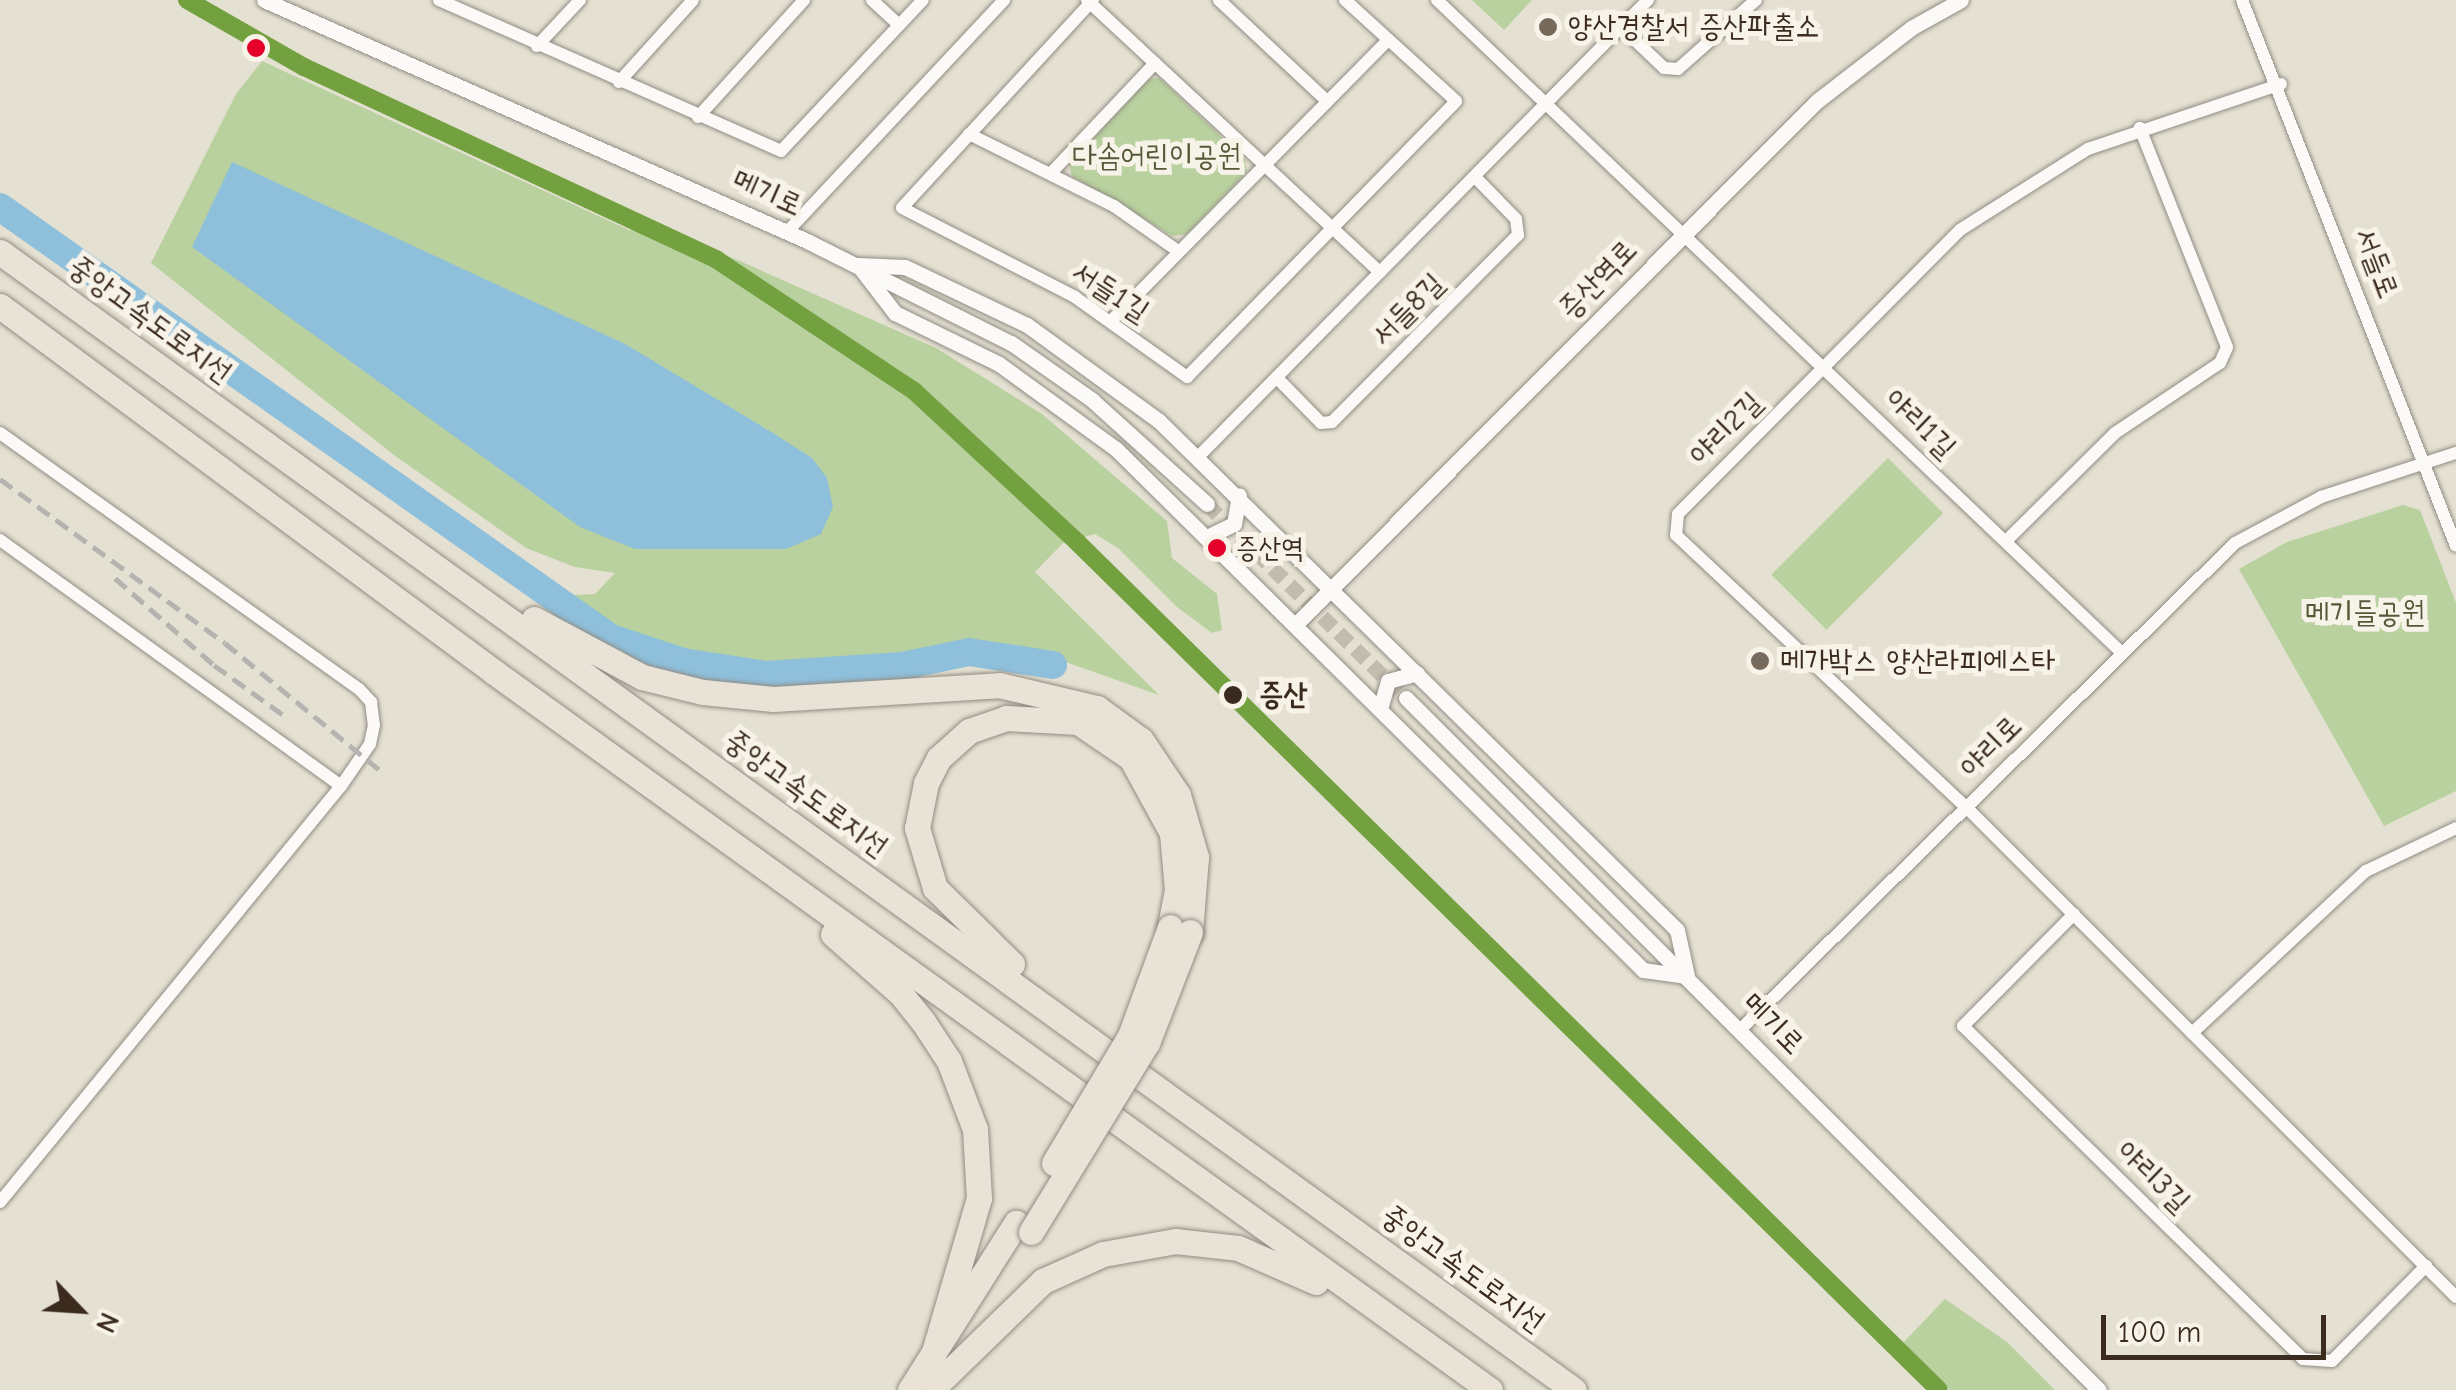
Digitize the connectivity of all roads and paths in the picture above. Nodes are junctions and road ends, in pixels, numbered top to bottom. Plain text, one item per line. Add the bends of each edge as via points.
1 (264, 0) edge
2 (439, 0) edge
3 (580, 0) edge
4 (692, 0) edge
5 (804, 0) edge
6 (872, 0) edge
7 (923, 0) edge
8 (1004, 0) edge
9 (1219, 0) edge
10 (1344, 0) edge
11 (1437, 0) edge
12 (1648, 0) edge
13 (1756, 0) edge
14 (1961, 0) edge
15 (2242, 0) edge
16 (1090, 1) edge
17 (459, 4) edge
18 (287, 5) edge
19 (899, 25) junction
20 (1621, 27) junction
21 (1388, 40) junction
22 (537, 46) junction
23 (1155, 63) junction
24 (618, 82) junction
25 (2280, 84) junction
26 (1327, 101) junction
27 (1549, 103) junction
28 (698, 117) junction
29 (2140, 128) junction
30 (969, 134) junction
31 (1264, 164) junction
32 (1052, 172) junction
33 (1475, 177) junction
34 (1334, 228) junction
35 (1684, 231) junction
36 (788, 232) junction
37 (1178, 251) junction
38 (10, 259) edge
39 (858, 264) junction
40 (1380, 272) junction
41 (0, 306) edge
42 (1112, 319) junction
43 (1824, 366) junction
44 (1277, 378) junction
45 (0, 432) edge
46 (2456, 453) edge
47 (1198, 457) junction
48 (2426, 463) junction
49 (1239, 496) junction
50 (1207, 504) tunnel mouth
51 (1207, 537) junction
52 (0, 540) edge
53 (2006, 541) junction
54 (2456, 546) edge
55 (1332, 589) junction
56 (1296, 624) junction
57 (2122, 653) junction
58 (1417, 673) junction
59 (1406, 698) tunnel mouth
60 (1380, 708) junction
61 (620, 763) junction
62 (341, 786) junction
63 (1966, 807) junction
64 (2456, 828) edge
65 (2074, 914) junction
66 (1180, 929) junction
67 (1687, 976) junction
68 (1740, 1030) junction
69 (2192, 1032) junction
70 (1260, 1162) junction
71 (0, 1202) edge
72 (2426, 1266) junction
73 (2456, 1297) edge
74 (934, 1378) edge
75 (910, 1390) edge
76 (1470, 1390) edge
77 (1490, 1390) edge
78 (1574, 1390) edge
79 (2099, 1390) edge

1 - 18 street, 메기로
2 - 17 street
3 - 22 street
4 - 24 street
5 - 28 street
6 - 19 street
7 - 19 street
8 - 36 street
9 - 26 street
10 - 21 street, 서들1길
11 - 27 street, 야리1길
12 - 20 street, 서들8길
13 - 20 street via 1678,69 1664,68
14 - 35 street, 증산역로 via 1911,28 1817,102
15 - 25 street, 서들로
16 - 23 street, 서들1길
16 - 30 street, 서들1길
17 - 22 street
18 - 36 street, 메기로
19 - 28 street via 781,152
20 - 27 street, 서들8길
21 - 26 street
21 - 34 street, 서들1길 via 1456,101
22 - 24 street
23 - 31 street, 서들1길
23 - 32 street
24 - 28 street
25 - 29 street, 야리2길
25 - 48 street, 서들로
26 - 31 street
27 - 33 street, 서들8길
27 - 35 street, 야리1길
29 - 43 street, 야리2길 via 2088,149 1960,230
29 - 53 street via 2227,347 2220,364 2115,433
30 - 32 street
30 - 42 street, 서들1길 via 902,208
31 - 34 street, 서들1길
31 - 37 street
32 - 37 street
33 - 40 street, 서들8길
33 - 44 street, 서들8길 via 1521,227 1505,248 1332,422 1321,423
34 - 40 street, 서들1길
34 - 42 street, 서들1길 via 1187,377
35 - 43 street, 야리1길
35 - 55 street, 증산역로
36 - 39 street, 메기로
37 - 42 street
38 - 66 highway via 68,285 513,607 642,677 773,700 999,685 1096,708 1141,740 1178,795 1196,858
38 - 70 highway, 중앙고속도로지선
39 - 47 street via 905,267 1027,326 1132,400
39 - 50 street, 메기로 via 1011,343 1092,400
39 - 51 street via 896,312 1062,405
40 - 44 street, 서들8길
41 - 61 highway
43 - 53 street, 야리1길
43 - 63 street, 야리2길 via 1678,514 1676,535
44 - 47 street, 서들8길
45 - 62 street via 359,689 371,702 374,724 370,744
46 - 48 street, 야리로
47 - 49 street
48 - 54 street, 서들로
48 - 57 street, 야리로 via 2321,497 2247,535
49 - 51 street via 1234,524
49 - 55 street
51 - 56 street
52 - 62 street
53 - 57 street, 야리1길
55 - 56 street, 증산역로
55 - 58 street
56 - 60 street
57 - 63 street, 야리로
58 - 60 street via 1388,681
58 - 67 street via 1677,930
59 - 67 street, 메기로
60 - 67 street via 1644,970
61 - 74 highway via 640,793 831,933 900,993 948,1061 975,1130 979,1198
61 - 77 highway
62 - 71 street
63 - 65 street
63 - 68 street, 야리로
64 - 69 street via 2366,871
65 - 69 street
65 - 72 street, 야리3길 via 1963,1026 2303,1359 2332,1361
66 - 70 highway via 1172,833 1130,758 1099,732 1062,718 1006,718 969,732 939,758 918,808 918,847 953,912 996,952 1242,1135
66 - 74 highway, bridge via 1147,1043
67 - 68 street, 메기로
68 - 79 street, 메기로
69 - 72 street
70 - 78 highway, 중앙고속도로지선
72 - 73 street
74 - 75 highway
74 - 76 highway via 1043,1282 1103,1254 1176,1241 1238,1248 1292,1266

